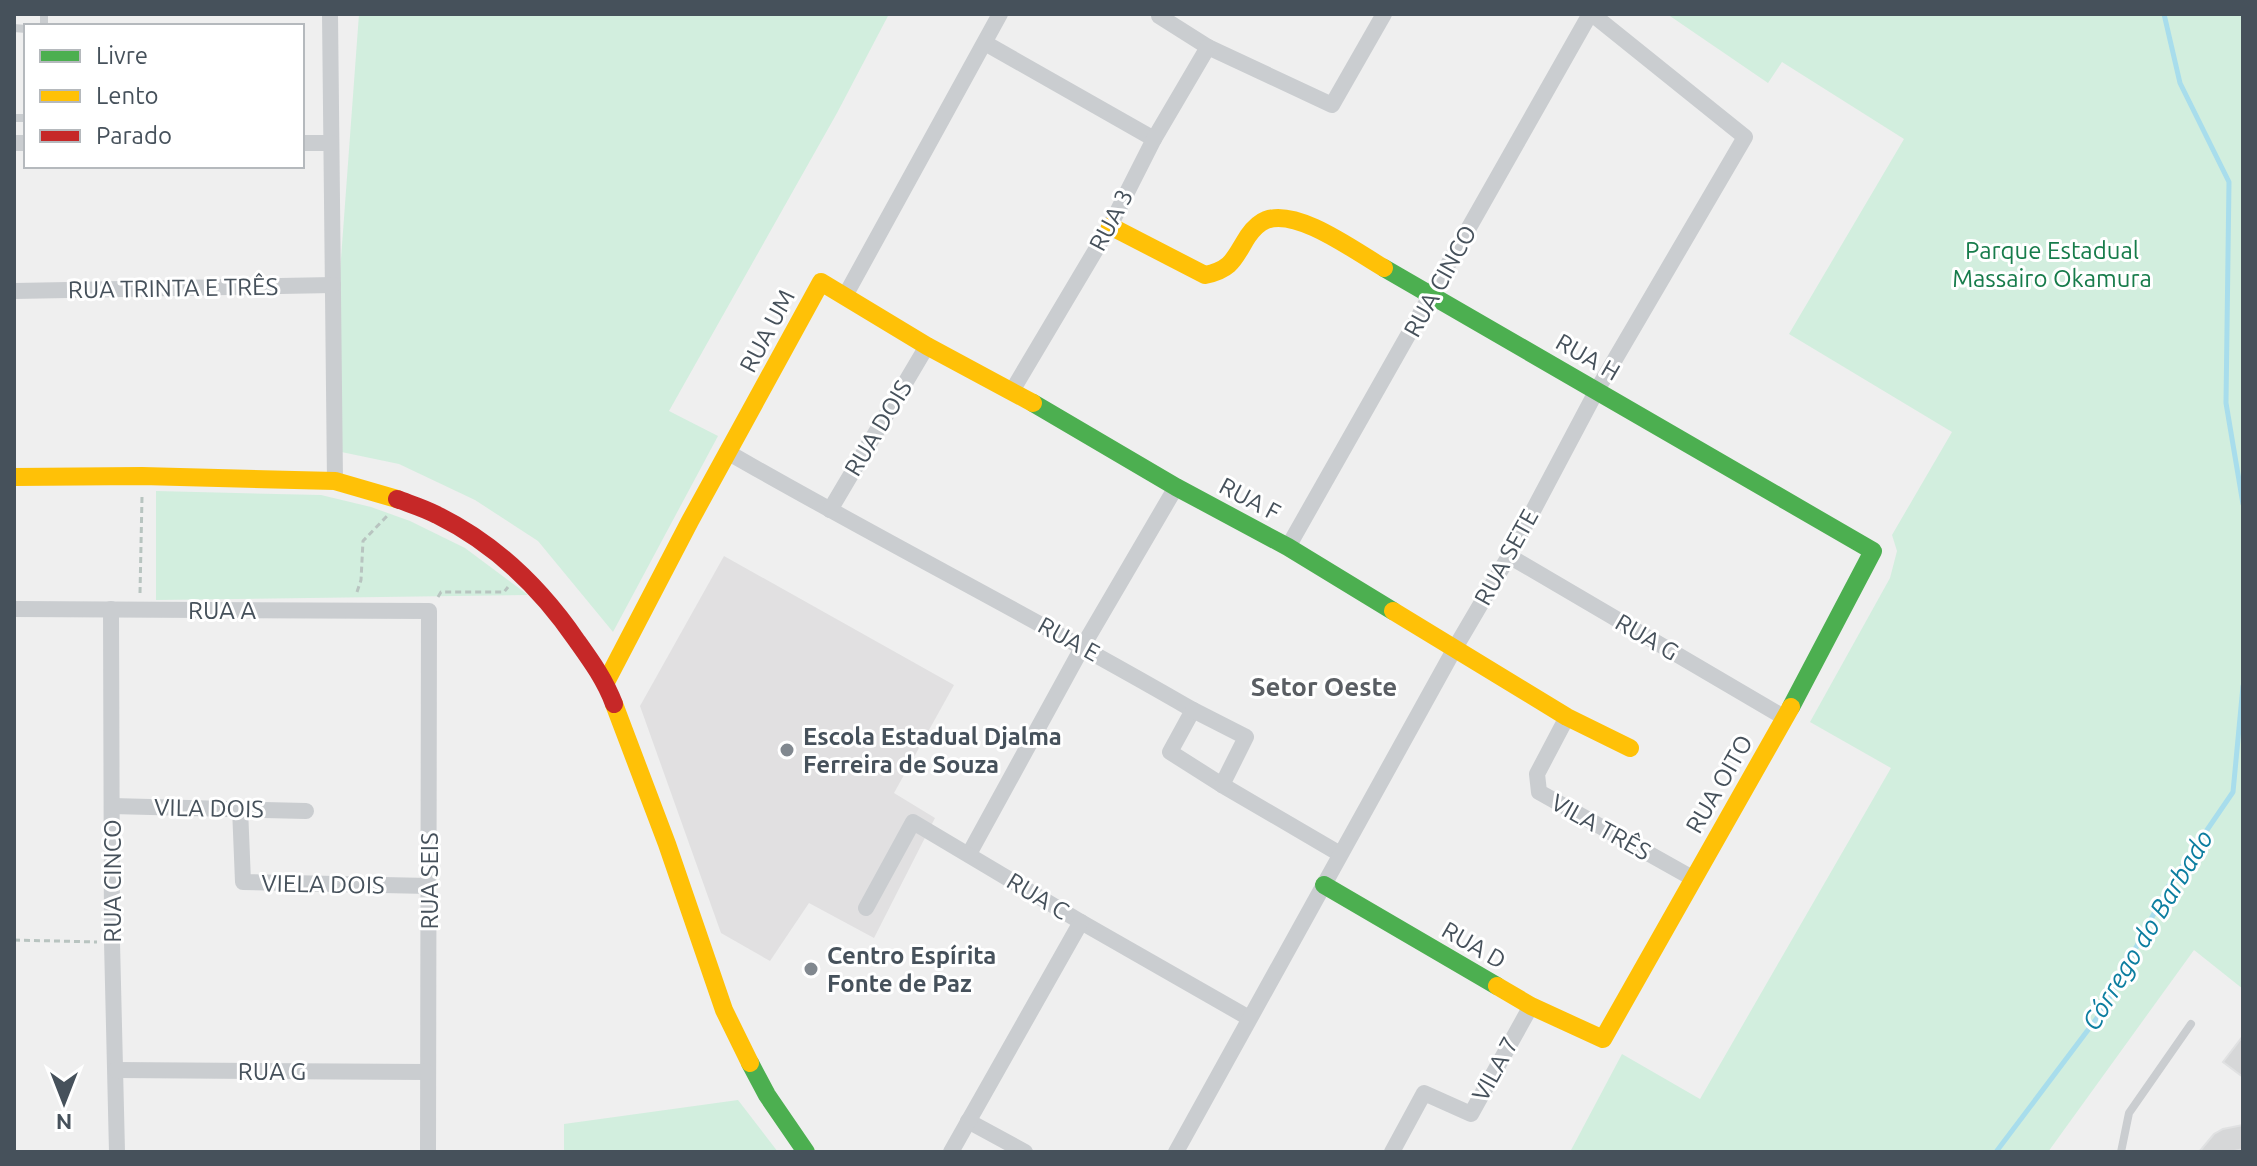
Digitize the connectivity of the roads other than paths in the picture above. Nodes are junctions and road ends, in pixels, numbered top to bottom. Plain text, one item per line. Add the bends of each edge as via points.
1 (330, 14) edge
2 (1000, 14) edge
3 (1161, 14) edge
4 (1384, 14) edge
5 (1591, 14) edge
6 (985, 43) junction
7 (1208, 47) junction
8 (1154, 139) junction
9 (304, 143) edge
10 (331, 143) junction
11 (1110, 226) junction
12 (333, 285) junction
13 (14, 291) edge
14 (1432, 295) junction
15 (845, 296) junction
16 (927, 346) junction
17 (1597, 390) junction
18 (1012, 391) junction
19 (729, 453) junction
20 (14, 477) edge
21 (335, 481) junction
22 (1176, 487) junction
23 (830, 510) junction
24 (1288, 547) junction
25 (1873, 551) joint
26 (1509, 556) junction
27 (14, 609) edge
28 (111, 609) junction
29 (429, 611) joint
30 (1083, 646) junction
31 (1455, 648) junction
32 (606, 682) junction
33 (1193, 710) junction
34 (1567, 717) junction
35 (1785, 718) junction
36 (1630, 748) dead end
37 (1222, 785) junction
38 (112, 806) junction
39 (240, 808) junction
40 (306, 811) dead end
41 (969, 854) junction
42 (1340, 854) junction
43 (1694, 879) junction
44 (1324, 885) junction
45 (429, 886) junction
46 (866, 908) dead end
47 (1081, 922) junction
48 (1531, 1006) junction
49 (1249, 1018) junction
50 (2191, 1024) dead end
51 (1603, 1039) joint
52 (116, 1070) junction
53 (427, 1072) junction
54 (968, 1121) junction
55 (117, 1152) edge
56 (428, 1152) edge
57 (806, 1152) edge
58 (951, 1152) edge
59 (1025, 1152) edge
60 (1176, 1152) edge
61 (1392, 1152) edge
62 (2121, 1152) edge

1 - 10 street
2 - 6 street
3 - 7 street
4 - 7 street via 1332,105
5 - 14 street, RUA CINCO
5 - 17 street, RUA SETE via 1745,137
6 - 8 street
6 - 15 street
7 - 8 street, RUA 3
8 - 11 street, RUA 3
9 - 10 street
10 - 12 street
11 - 14 street, RUA H via 1197,273 1211,275 1226,269 1254,229 1273,217 1292,218
11 - 18 street, RUA 3
12 - 13 street, RUA TRINTA E TRÊS
12 - 21 street
14 - 17 street, RUA H
14 - 24 street, RUA CINCO
15 - 16 street, RUA F
15 - 19 street, RUA UM via 821,282
16 - 18 street, RUA F
16 - 23 street, RUA DOIS
17 - 25 street, RUA H
17 - 26 street, RUA SETE
18 - 22 street, RUA F
19 - 23 street, RUA E
19 - 32 street, RUA UM
20 - 21 street
21 - 32 street via 436,514 484,543 530,581
22 - 24 street, RUA F
22 - 30 street
23 - 30 street, RUA E
24 - 31 street, RUA F
25 - 35 street, RUA OITO
26 - 31 street, RUA SETE
26 - 35 street, RUA G
27 - 28 street, RUA A
28 - 29 street, RUA A
28 - 38 street, RUA CINCO
29 - 45 street, RUA SEIS
30 - 33 street, RUA E
30 - 41 street
31 - 34 street, RUA F
31 - 42 street, RUA SETE
32 - 57 street via 724,1010 767,1095
33 - 37 street via 1170,752
33 - 37 street via 1246,737
34 - 36 street, RUA F
34 - 43 street, VILA TRÊS via 1537,774 1539,792
35 - 43 street, RUA OITO
37 - 42 street
38 - 39 street, VILA DOIS
38 - 52 street, RUA CINCO
39 - 40 street, VILA DOIS
39 - 45 street, VIELA DOIS via 243,882
41 - 46 street, RUA C via 913,822
41 - 47 street, RUA C
42 - 44 street, RUA SETE
43 - 51 street, RUA OITO
44 - 48 street, RUA D
44 - 49 street, RUA SETE
45 - 53 street, RUA SEIS
47 - 49 street, RUA C
47 - 54 street
48 - 51 street, RUA D
48 - 61 street, VILA 7 via 1471,1114 1424,1093
49 - 60 street, RUA SETE
50 - 62 lane via 2129,1113
52 - 53 street, RUA G
52 - 55 street, RUA CINCO
53 - 56 street, RUA SEIS
54 - 58 street
54 - 59 street

